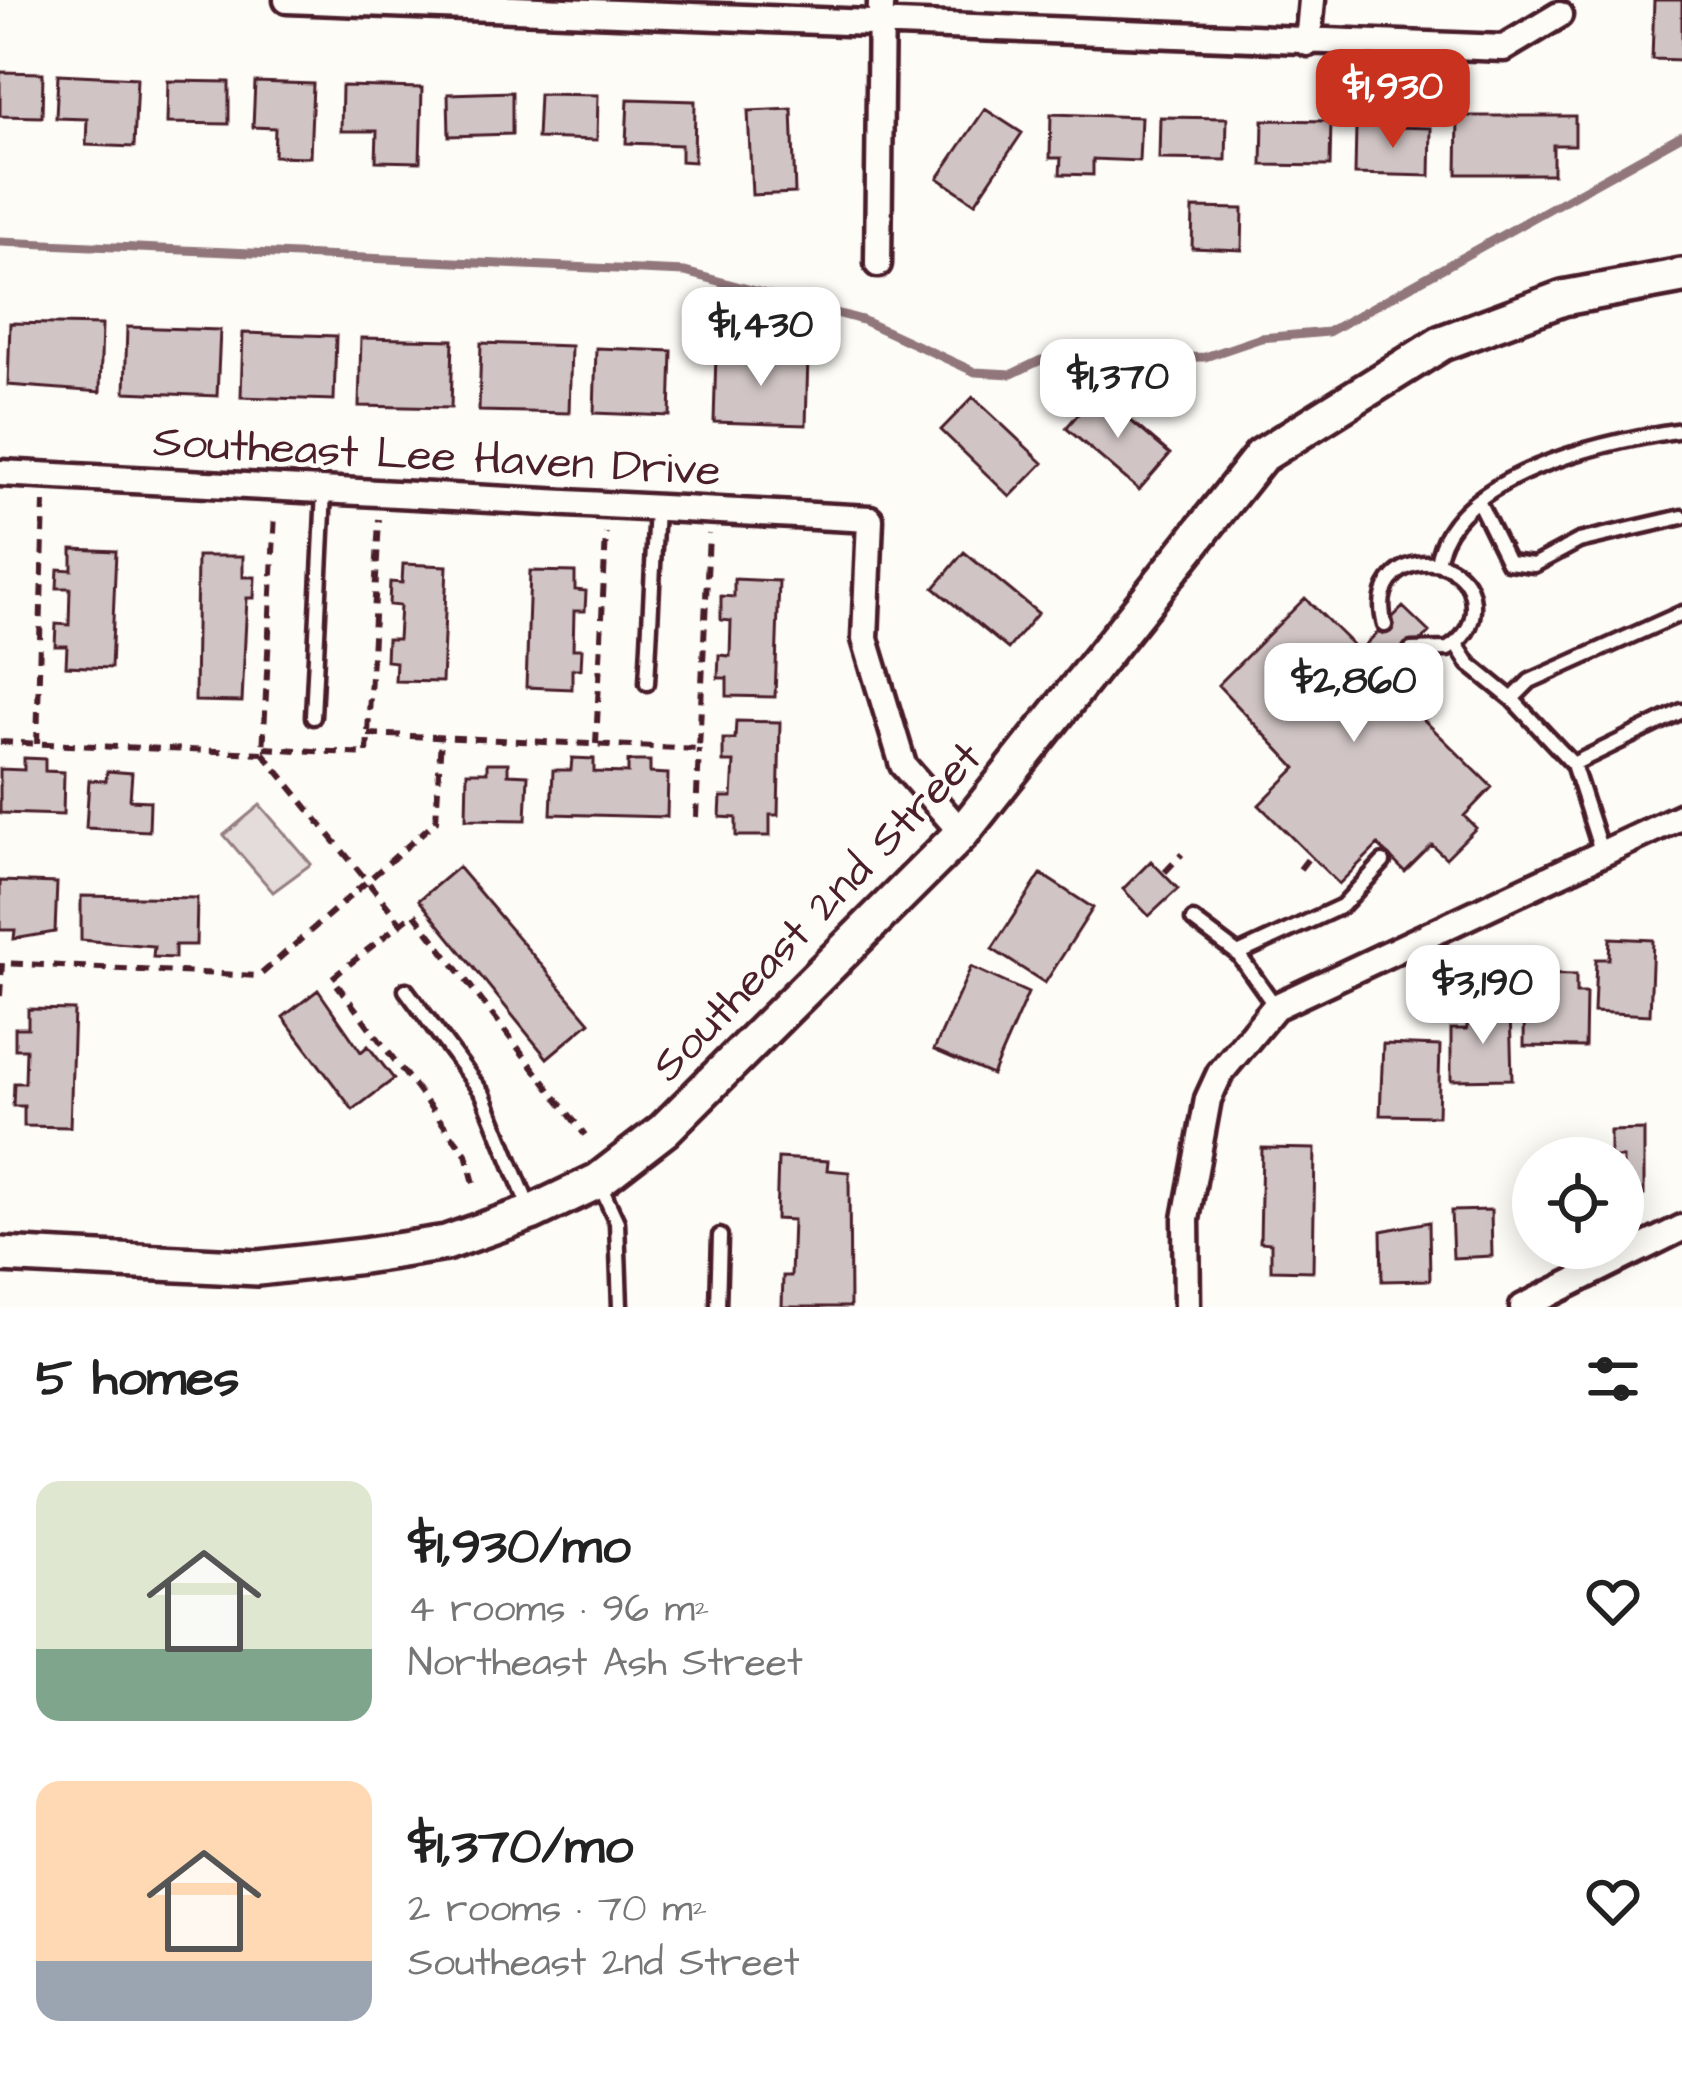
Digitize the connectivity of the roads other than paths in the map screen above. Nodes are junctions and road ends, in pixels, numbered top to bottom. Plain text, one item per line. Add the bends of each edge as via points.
1 (287, 0) edge
2 (1312, 0) edge
3 (880, 12) edge
4 (1559, 15) dead end
5 (1308, 43) junction
6 (878, 264) dead end
7 (1682, 276) edge
8 (1682, 430) edge
9 (0, 473) edge
10 (324, 490) junction
11 (1478, 501) junction
12 (656, 507) junction
13 (1682, 517) edge
14 (1438, 563) junction
15 (1682, 613) edge
16 (1385, 626) dead end
17 (1456, 644) junction
18 (1411, 650) dead end
19 (647, 683) dead end
20 (1512, 699) junction
21 (1682, 711) edge
22 (313, 717) dead end
23 (1573, 764) junction
24 (1682, 817) edge
25 (962, 833) junction
26 (1602, 855) junction
27 (1383, 862) dead end
28 (1193, 920) dead end
29 (1238, 954) junction
30 (406, 990) dead end
31 (1276, 1007) junction
32 (598, 1181) junction
33 (531, 1213) junction
34 (1682, 1228) edge
35 (720, 1236) dead end
36 (0, 1256) edge
37 (620, 1307) edge
38 (718, 1307) edge
39 (1187, 1307) edge
40 (1523, 1307) edge

1 - 3 street
2 - 5 street
3 - 5 street
3 - 6 street
4 - 5 street via 1504,48
7 - 25 street, Southeast 2nd Street via 1563,298 1442,343 1261,457
8 - 11 lane via 1565,457
9 - 10 street, Southeast Lee Haven Drive
10 - 12 street, Southeast Lee Haven Drive
10 - 22 lane
11 - 13 lane via 1508,562 1534,565 1579,541
11 - 14 lane via 1449,525
12 - 19 lane
12 - 25 street, Southeast Lee Haven Drive via 870,518 865,639 902,765
14 - 16 lane via 1407,566 1391,580 1382,598
14 - 17 lane via 1456,572 1472,597 1469,627
15 - 20 lane via 1530,681
17 - 18 lane
17 - 20 lane
20 - 23 lane
21 - 23 lane
23 - 26 lane
24 - 26 street
25 - 32 street, Southeast 2nd Street via 664,1130
26 - 31 street
27 - 29 lane via 1342,906
28 - 29 lane
29 - 31 lane
30 - 33 lane via 483,1094
31 - 39 street via 1220,1073 1203,1116 1186,1219
32 - 33 street, Southeast 2nd Street
32 - 37 lane via 617,1222
33 - 36 street, Southeast 2nd Street via 446,1243 258,1268
34 - 40 street
35 - 38 lane

